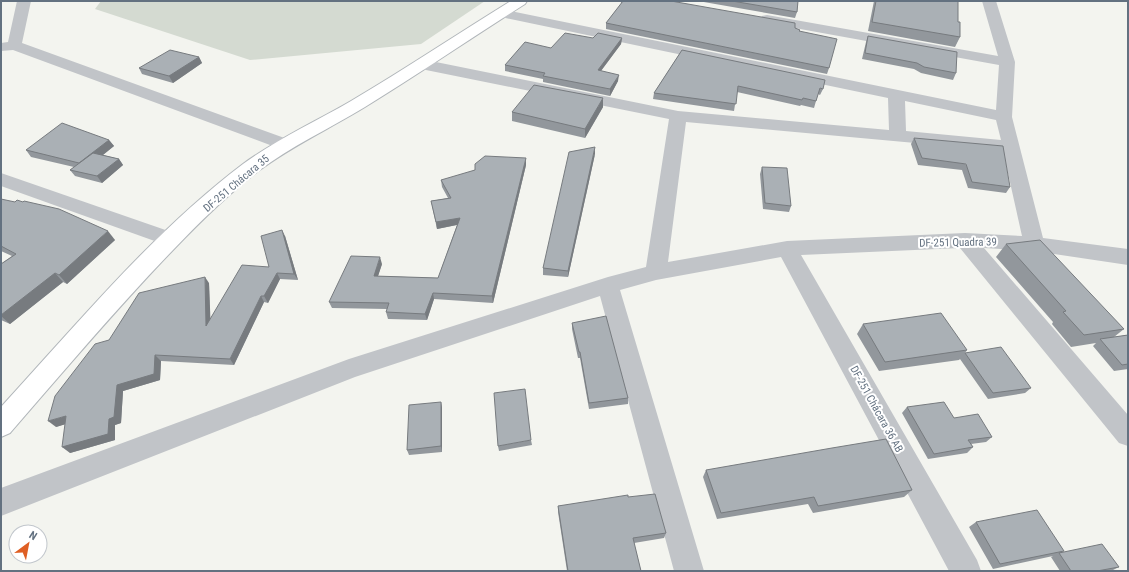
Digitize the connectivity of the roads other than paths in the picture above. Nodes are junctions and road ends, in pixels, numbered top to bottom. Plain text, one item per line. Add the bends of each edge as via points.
1 (24, 1) edge
2 (520, 1) edge
3 (989, 1) edge
4 (501, 12) junction
5 (752, 16) edge
6 (8, 46) edge
7 (1007, 62) junction
8 (421, 64) junction
9 (896, 94) junction
10 (678, 116) junction
11 (1004, 117) junction
12 (898, 136) junction
13 (284, 144) junction
14 (1010, 146) junction
15 (1, 178) edge
16 (170, 239) junction
17 (965, 240) junction
18 (1034, 244) junction
19 (787, 248) junction
20 (1128, 257) edge
21 (656, 272) junction
22 (608, 285) junction
23 (1, 425) edge
24 (1128, 434) edge
25 (1, 502) edge
26 (689, 571) edge
27 (966, 571) edge

1 - 6 street
2 - 4 street, DF-251 Chácara 35
3 - 7 street
4 - 8 street, DF-251 Chácara 35
4 - 9 street
5 - 7 street
6 - 13 street
7 - 11 street
8 - 10 street
8 - 13 street, DF-251 Chácara 35 via 355,106
9 - 11 street
9 - 12 street
10 - 12 street
10 - 21 street
11 - 14 street
12 - 14 street
13 - 16 street, DF-251 Chácara 35 via 228,186
14 - 18 street
15 - 16 street
16 - 23 street, DF-251 Chácara 35
17 - 18 street, DF-251 Quadra 39
17 - 19 street, DF-251 Quadra 39
17 - 24 street
18 - 20 street, DF-251 Quadra 39
19 - 21 street, DF-251 Quadra 39
19 - 27 street, DF-251 Chácara 36 AB
21 - 22 street, DF-251 Quadra 39
22 - 25 street, DF-251 Quadra 39 via 349,369
22 - 26 street

